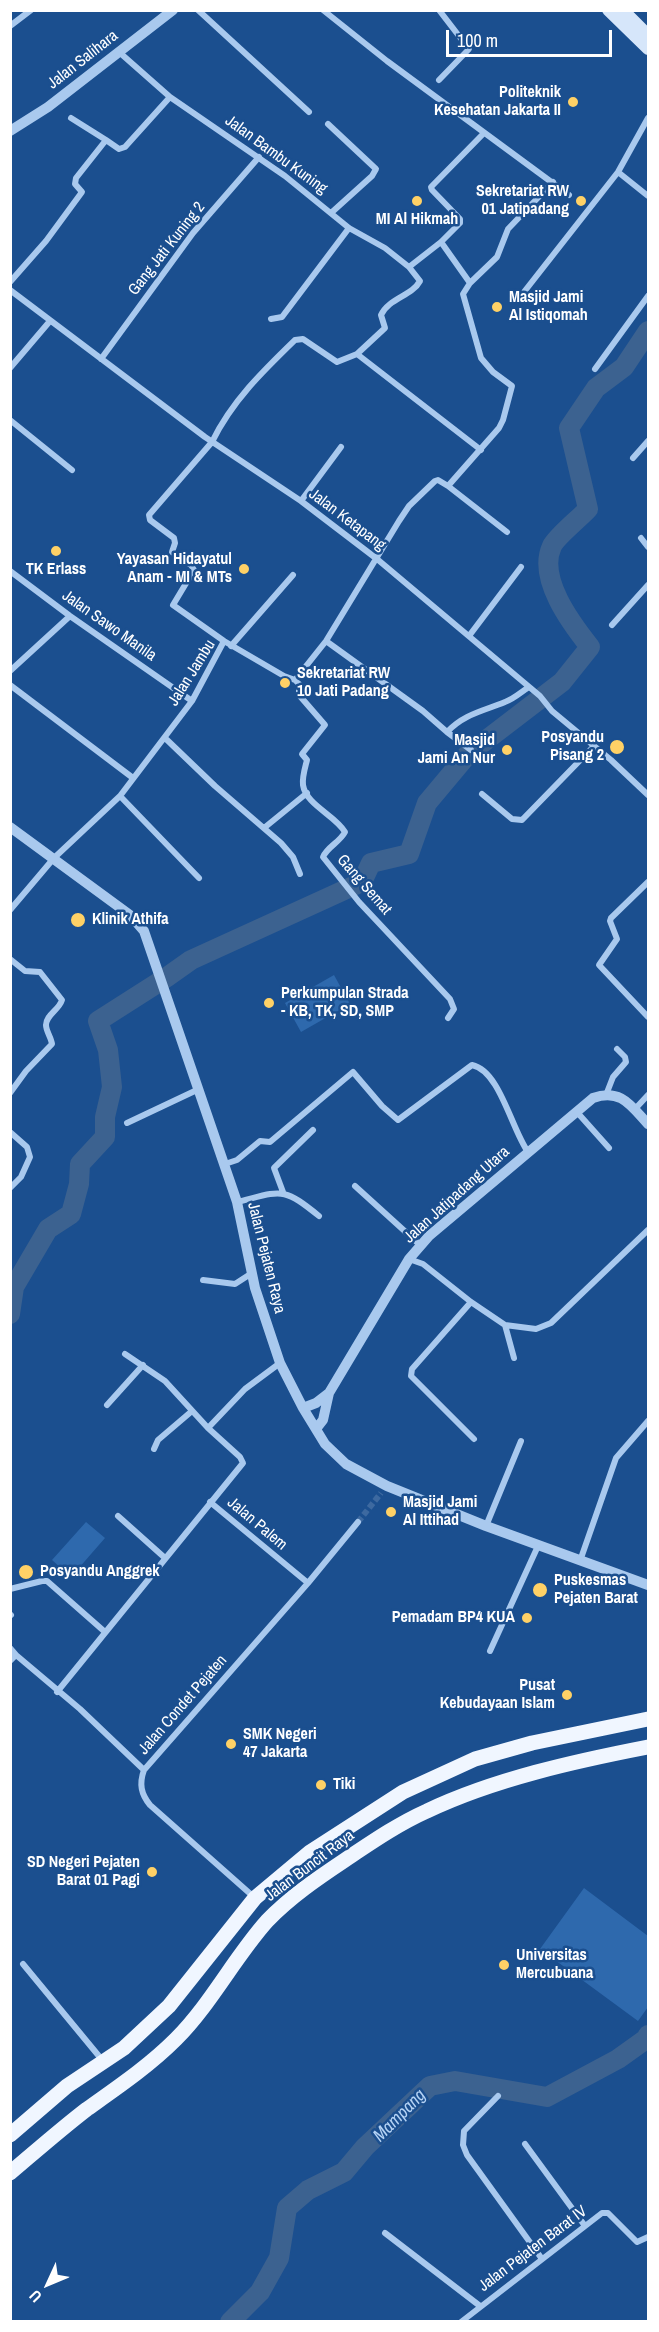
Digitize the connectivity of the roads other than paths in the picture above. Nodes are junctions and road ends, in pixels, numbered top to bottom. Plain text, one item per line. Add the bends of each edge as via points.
1 (31, 10) edge
2 (173, 10) edge
3 (198, 10) edge
4 (323, 10) edge
5 (439, 10) edge
6 (608, 10) edge
7 (623, 10) edge
8 (10, 26) edge
9 (648, 35) edge
10 (648, 49) edge
11 (118, 51) junction
12 (439, 80) dead end
13 (170, 97) junction
14 (309, 112) dead end
15 (71, 118) dead end
16 (648, 118) edge
17 (328, 124) dead end
18 (10, 131) edge
19 (484, 133) junction
20 (105, 140) junction
21 (258, 157) junction
22 (618, 172) junction
23 (553, 182) junction
24 (569, 195) dead end
25 (648, 196) edge
26 (331, 213) junction
27 (350, 228) junction
28 (441, 242) junction
29 (409, 267) junction
30 (10, 282) edge
31 (470, 283) junction
32 (10, 290) edge
33 (524, 292) dead end
34 (648, 296) edge
35 (271, 319) dead end
36 (50, 321) junction
37 (357, 354) junction
38 (101, 359) junction
39 (10, 368) edge
40 (595, 369) dead end
41 (10, 420) edge
42 (648, 441) edge
43 (212, 442) junction
44 (341, 447) dead end
45 (481, 450) junction
46 (633, 458) dead end
47 (72, 470) dead end
48 (448, 486) junction
49 (301, 501) junction
50 (507, 532) dead end
51 (640, 538) dead end
52 (648, 547) edge
53 (377, 559) junction
54 (521, 567) dead end
55 (10, 571) edge
56 (293, 575) dead end
57 (648, 585) edge
58 (70, 616) junction
59 (612, 625) dead end
60 (468, 636) junction
61 (224, 641) junction
62 (326, 641) junction
63 (231, 646) junction
64 (10, 671) edge
65 (295, 680) junction
66 (10, 685) edge
67 (529, 687) junction
68 (192, 701) junction
69 (447, 732) junction
70 (165, 738) junction
71 (594, 746) junction
72 (471, 750) dead end
73 (133, 778) junction
74 (307, 793) junction
75 (482, 794) dead end
76 (648, 795) edge
77 (120, 796) junction
78 (10, 827) edge
79 (264, 828) junction
80 (54, 858) junction
81 (300, 874) dead end
82 (199, 878) dead end
83 (648, 882) edge
84 (10, 910) edge
85 (10, 959) edge
86 (648, 1017) edge
87 (448, 1018) dead end
88 (617, 1049) dead end
89 (200, 1089) junction
90 (10, 1093) edge
91 (606, 1095) junction
92 (648, 1095) edge
93 (635, 1109) junction
94 (576, 1111) junction
95 (127, 1122) dead end
96 (648, 1124) edge
97 (314, 1130) dead end
98 (10, 1132) edge
99 (609, 1148) dead end
100 (528, 1152) junction
101 (225, 1164) junction
102 (355, 1186) dead end
103 (10, 1188) edge
104 (283, 1192) junction
105 (237, 1203) junction
106 (319, 1216) dead end
107 (648, 1230) edge
108 (420, 1245) junction
109 (409, 1259) junction
110 (252, 1272) junction
111 (203, 1280) dead end
112 (471, 1302) junction
113 (506, 1325) junction
114 (125, 1354) dead end
115 (514, 1358) dead end
116 (280, 1363) junction
117 (143, 1365) junction
118 (329, 1393) junction
119 (107, 1405) dead end
120 (303, 1408) junction
121 (192, 1411) junction
122 (648, 1421) edge
123 (208, 1428) junction
124 (316, 1429) junction
125 (474, 1439) dead end
126 (521, 1441) dead end
127 (154, 1449) dead end
128 (210, 1502) junction
129 (118, 1516) dead end
130 (358, 1522) tunnel mouth
131 (486, 1526) junction
132 (538, 1546) junction
133 (165, 1558) junction
134 (580, 1561) junction
135 (308, 1583) junction
136 (648, 1585) edge
137 (10, 1589) edge
138 (105, 1632) junction
139 (10, 1648) edge
140 (490, 1651) dead end
141 (16, 1655) junction
142 (10, 1661) edge
143 (57, 1692) junction
144 (648, 1719) edge
145 (648, 1747) edge
146 (144, 1770) junction
147 (255, 1898) junction
148 (213, 1951) junction
149 (23, 1964) dead end
150 (233, 1965) junction
151 (104, 2062) junction
152 (498, 2096) dead end
153 (10, 2135) edge
154 (525, 2144) dead end
155 (10, 2173) edge
156 (585, 2226) junction
157 (385, 2233) dead end
158 (648, 2237) edge
159 (542, 2259) junction
160 (480, 2306) junction
161 (461, 2322) edge

1 - 8 street
2 - 11 street, Jalan Salihara
3 - 14 street
4 - 19 street
5 - 12 street via 469,49
6 - 10 main road
7 - 9 main road
11 - 13 street, Jalan Bambu Kuning
11 - 18 street, Jalan Salihara via 48,107
13 - 20 street via 125,147 118,148
13 - 21 street, Jalan Bambu Kuning
15 - 20 street
16 - 22 street
17 - 26 street via 376,169
19 - 23 street
19 - 28 street via 431,187 459,217 460,223
20 - 30 street via 75,180 80,194
21 - 26 street, Jalan Bambu Kuning
21 - 38 street, Gang Jati Kuning 2 via 193,234
22 - 25 street
22 - 33 street
23 - 24 street
23 - 31 street via 508,229 495,259
26 - 27 street, Jalan Bambu Kuning
27 - 29 street, Jalan Bambu Kuning
27 - 35 street via 282,317
28 - 29 street
28 - 31 street
29 - 37 street, Jalan Bambu Kuning via 420,282 384,309 381,315 385,328
31 - 45 street via 462,298 481,358 512,386 502,423
32 - 36 street, Jalan Ketapang
34 - 40 street
36 - 38 street, Jalan Ketapang
36 - 39 street
37 - 43 street via 337,362 303,339 295,340 246,389
37 - 45 street
38 - 43 street, Jalan Ketapang
41 - 47 street
42 - 46 street
43 - 49 street, Jalan Ketapang
43 - 61 street via 148,517 174,538 172,552 194,570 174,607
44 - 49 street
45 - 48 street
48 - 50 street
48 - 53 street via 435,481 410,506
49 - 53 street, Jalan Ketapang
51 - 52 street
53 - 60 street, Jalan Ketapang
53 - 62 street
54 - 60 street
55 - 58 street, Jalan Sawo Manila
56 - 63 street
57 - 59 street
58 - 64 street
58 - 68 street, Jalan Sawo Manila
60 - 67 street, Jalan Ketapang
61 - 63 street, Jalan Jambu
61 - 68 street, Jalan Jambu
62 - 65 street
62 - 69 street
63 - 65 street, Jalan Jambu
65 - 74 street via 299,695 325,725 302,754 307,760 303,784
66 - 73 street
67 - 69 street via 506,702 472,713
67 - 71 street, Jalan Ketapang
68 - 70 street, Jalan Jambu
69 - 72 street
70 - 73 street, Jalan Jambu
70 - 79 street
71 - 75 street via 522,820 512,819
71 - 76 street, Jalan Ketapang
73 - 77 street, Jalan Jambu
74 - 79 street
74 - 87 street, Gang Semat via 344,831 323,856 359,902 450,999 454,1009
77 - 80 street, Jalan Jambu
77 - 82 street
78 - 80 street, Jalan Pejaten Raya
79 - 81 street via 288,851
80 - 84 street, Jalan Jambu
80 - 89 street, Jalan Pejaten Raya via 138,922 144,931
83 - 86 street via 611,918 617,939 599,965
85 - 90 street via 25,971 40,972 62,1000 46,1026 52,1044
88 - 91 street via 626,1062 613,1077
89 - 95 street
89 - 101 street, Jalan Pejaten Raya
91 - 93 street via 620,1096
91 - 94 street, Jalan Jatipadang Utara via 593,1098
92 - 93 street
93 - 96 street
94 - 99 street
94 - 100 street, Jalan Jatipadang Utara
97 - 104 street via 274,1168
98 - 103 street via 27,1147 30,1157 21,1177
100 - 101 street via 494,1080 472,1065 398,1120 353,1072 270,1142 260,1141 237,1160
100 - 108 street, Jalan Jatipadang Utara
101 - 105 street, Jalan Pejaten Raya
102 - 108 street
104 - 105 street
104 - 106 street
105 - 110 street, Jalan Pejaten Raya
107 - 113 street via 551,1323 536,1329
108 - 109 street, Jalan Jatipadang Utara
109 - 112 street via 423,1264
109 - 118 street, Jalan Jatipadang Utara
110 - 111 street via 235,1284
110 - 116 street, Jalan Pejaten Raya
112 - 113 street
112 - 125 street via 412,1370 411,1376
113 - 115 street
114 - 117 street
116 - 120 street, Jalan Pejaten Raya
116 - 123 street via 245,1389
117 - 119 street
117 - 121 street via 165,1381
118 - 120 street, Jalan Jatipadang Utara
118 - 124 street, Jalan Jatipadang Utara via 323,1420
120 - 124 street, Jalan Pejaten Raya
121 - 123 street
121 - 127 street via 158,1440
122 - 134 street via 612,1466
123 - 128 street via 243,1461
124 - 131 street, Jalan Pejaten Raya via 346,1464 384,1490
126 - 131 street
128 - 133 street, Jalan Palem
128 - 135 street, Jalan Palem
129 - 133 street
130 - 135 street, Jalan Condet Pejaten
131 - 132 street, Jalan Pejaten Raya
132 - 134 street, Jalan Pejaten Raya
132 - 140 street
133 - 138 street, Jalan Palem
134 - 136 street, Jalan Pejaten Raya
135 - 146 street, Jalan Condet Pejaten
137 - 138 street via 48,1582
138 - 143 street, Jalan Palem
139 - 141 street
141 - 142 street
141 - 143 street
143 - 146 street
144 - 147 main road, Jalan Buncit Raya via 517,1747 441,1774 403,1792 310,1852
145 - 150 main road, Jalan Buncit Raya via 505,1782 428,1810 392,1829 304,1888 268,1921
146 - 147 street, Jalan Condet Pejaten via 141,1789 150,1805
147 - 148 main road, Jalan Buncit Raya
148 - 150 main road via 228,1956
148 - 151 main road, Jalan Buncit Raya via 170,2006
149 - 151 street
150 - 155 main road, Jalan Buncit Raya via 175,2040
151 - 153 main road, Jalan Buncit Raya via 67,2086
152 - 159 street via 464,2131 463,2145
154 - 156 street
156 - 158 street, Jalan Pejaten Barat IV via 605,2212 638,2242
156 - 159 street, Jalan Pejaten Barat IV
157 - 160 street
159 - 160 street, Jalan Pejaten Barat IV
160 - 161 street, Jalan Pejaten Barat IV

